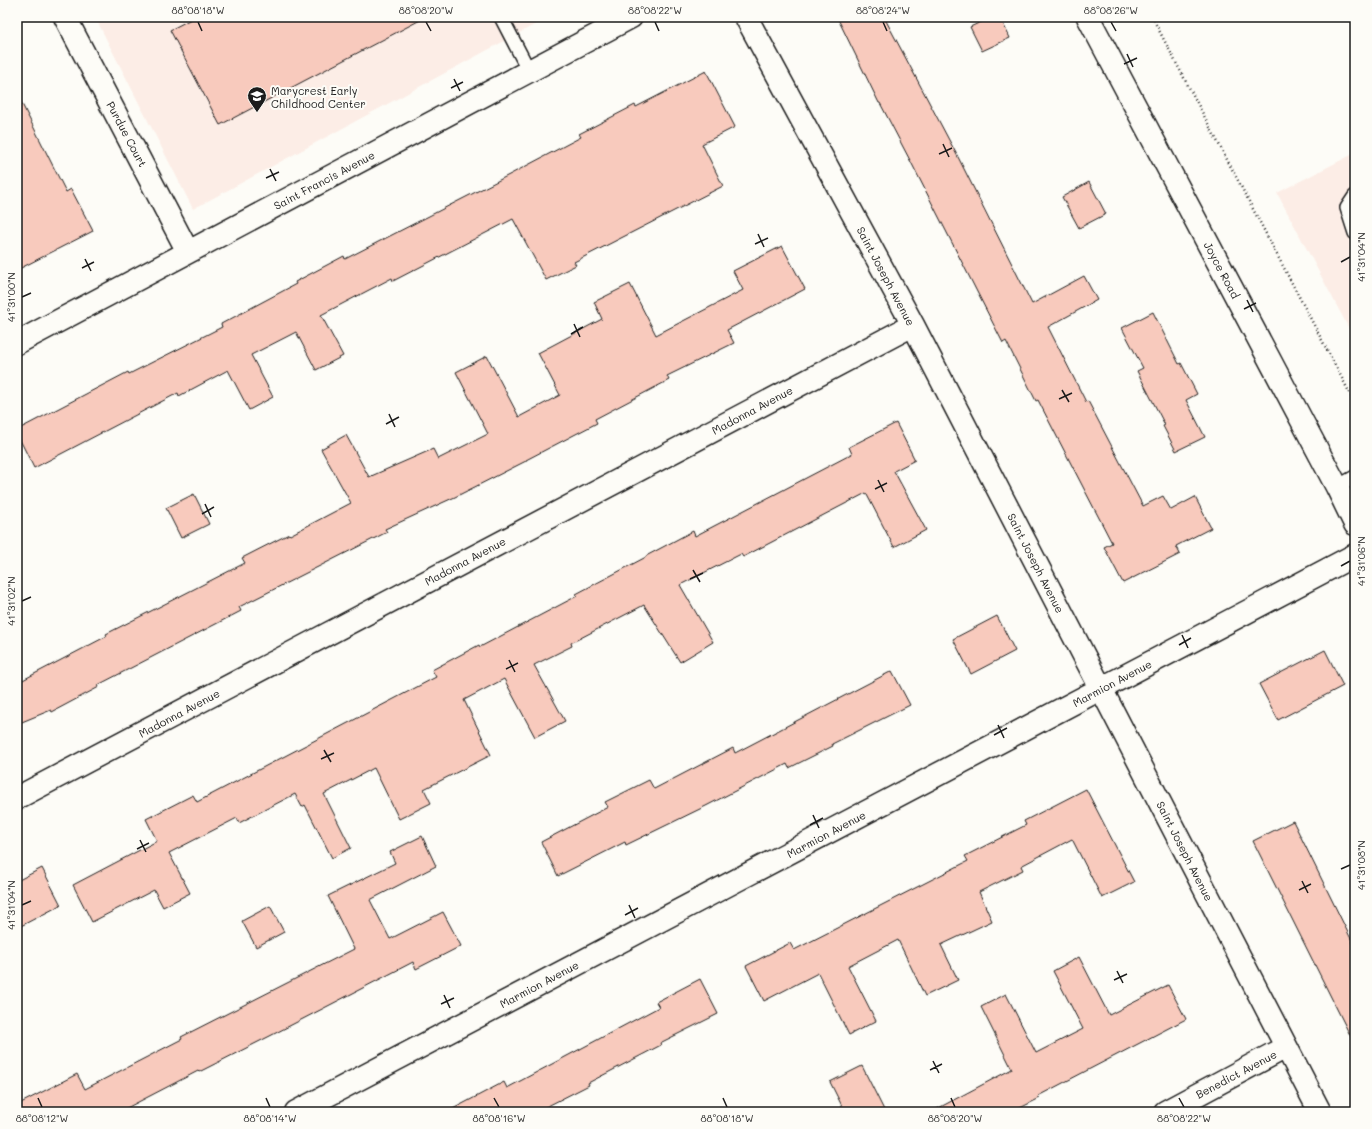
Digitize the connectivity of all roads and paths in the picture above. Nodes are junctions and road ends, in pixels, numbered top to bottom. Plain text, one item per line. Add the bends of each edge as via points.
1 (65, 17) edge
2 (500, 17) edge
3 (631, 17) edge
4 (746, 17) edge
5 (1088, 17) edge
6 (1152, 17) edge
7 (529, 71) junction
8 (1355, 196) edge
9 (1355, 233) edge
10 (188, 252) junction
11 (913, 325) junction
12 (17, 343) edge
13 (1355, 404) edge
14 (1346, 482) edge
15 (1355, 524) edge
16 (1355, 555) edge
17 (1101, 689) junction
18 (17, 798) edge
19 (1286, 1047) junction
20 (296, 1112) edge
21 (1165, 1112) edge
22 (1320, 1112) edge

1 - 10 street, Purdue Court
2 - 7 lane
3 - 7 street, Saint Francis Avenue
4 - 11 street, Saint Joseph Avenue
5 - 14 street, Joyce Road
6 - 13 path
7 - 10 street, Saint Francis Avenue
8 - 9 lane via 1347,208
10 - 12 street, Saint Francis Avenue
11 - 17 street, Saint Joseph Avenue
11 - 18 street, Madonna Avenue
14 - 15 street, Joyce Road
16 - 17 street, Marmion Avenue
17 - 19 street, Saint Joseph Avenue
17 - 20 street, Marmion Avenue
19 - 21 street, Benedict Avenue
19 - 22 street, Saint Joseph Avenue

